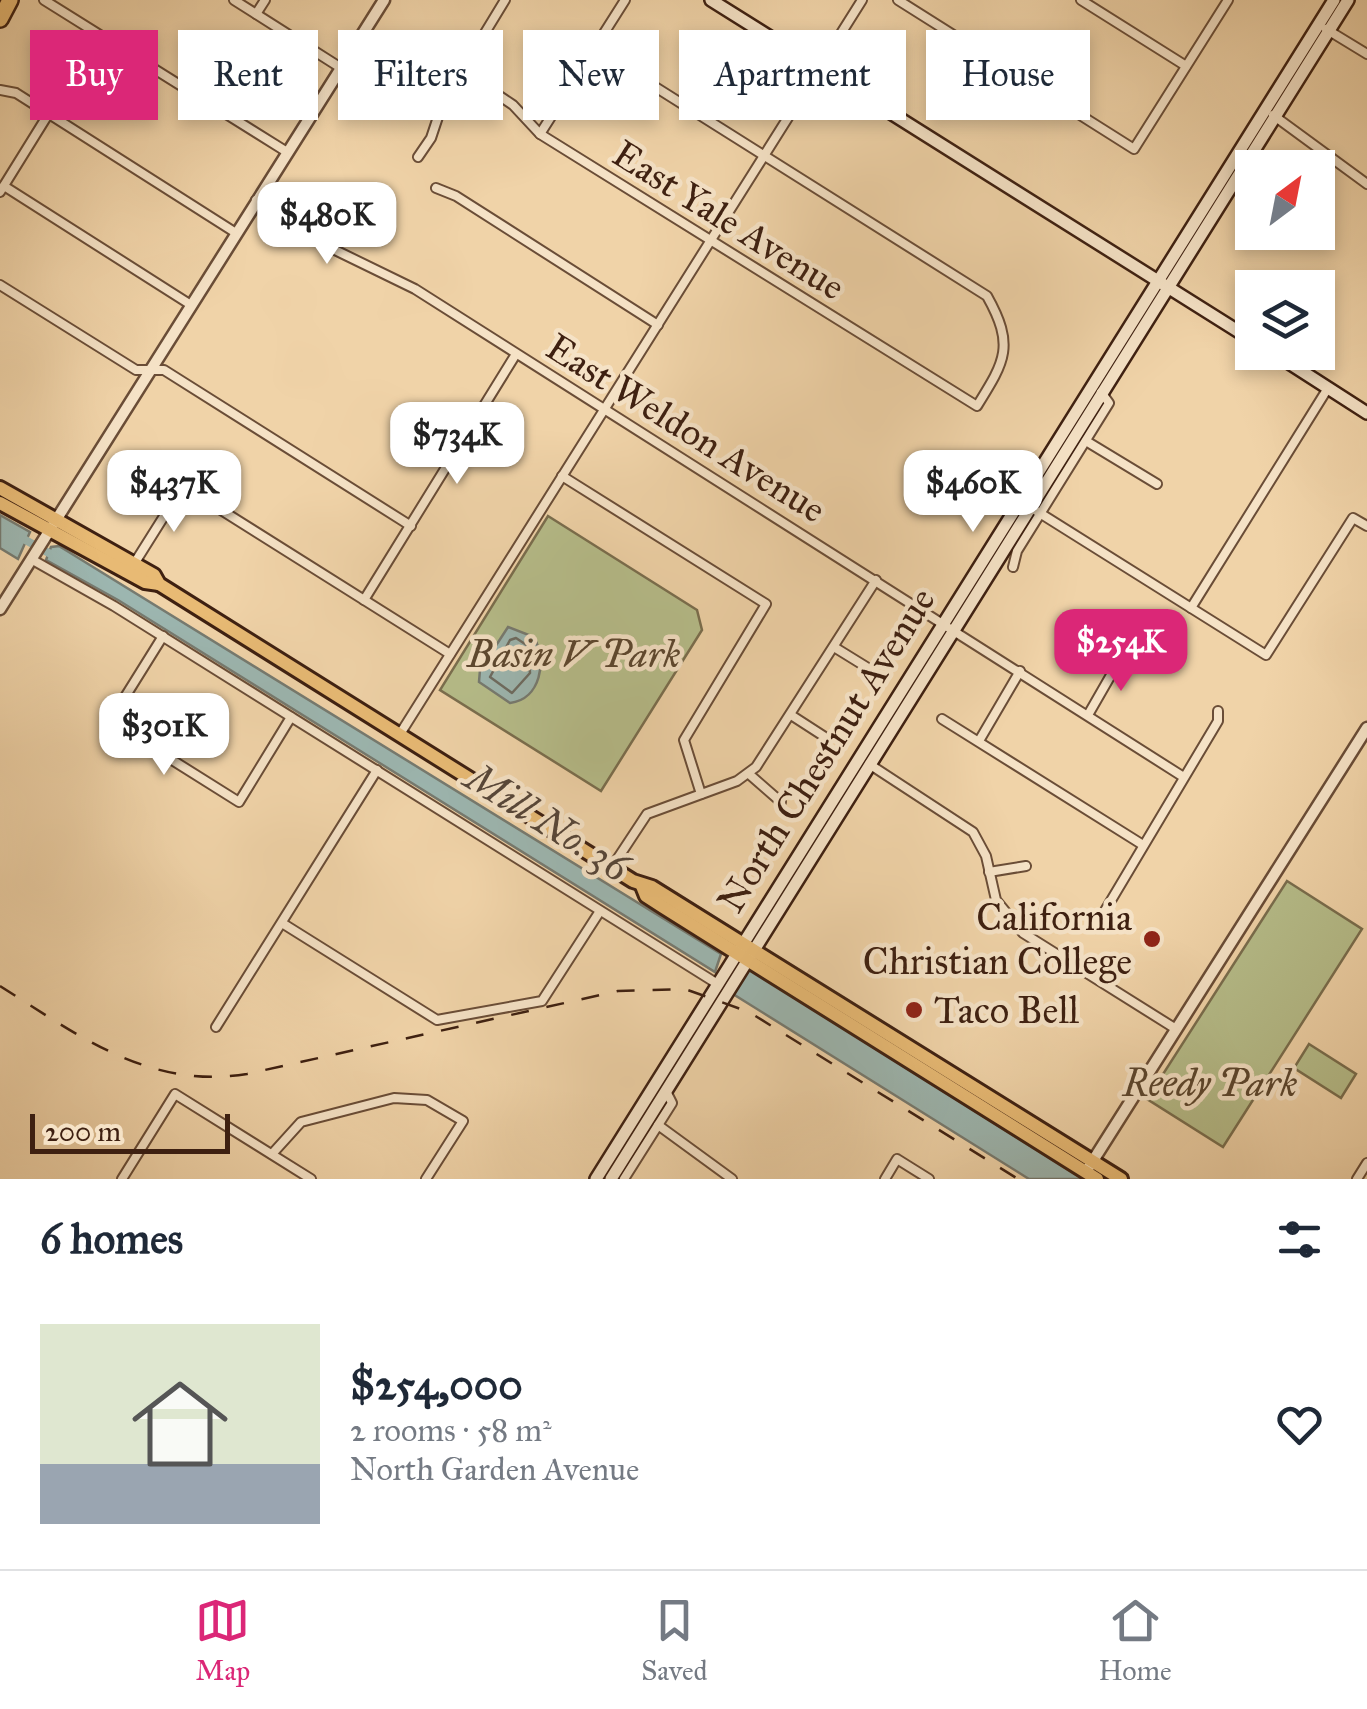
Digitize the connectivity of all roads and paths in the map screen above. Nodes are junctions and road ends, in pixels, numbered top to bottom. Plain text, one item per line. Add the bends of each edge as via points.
1 (10, 0) edge
2 (44, 0) edge
3 (234, 0) edge
4 (265, 0) edge
5 (384, 0) edge
6 (505, 0) edge
7 (625, 0) edge
8 (710, 0) edge
9 (862, 0) edge
10 (898, 0) edge
11 (1081, 0) edge
12 (1228, 0) edge
13 (1334, 0) edge
14 (1348, 0) edge
15 (256, 14) junction
16 (0, 19) edge
17 (1324, 27) junction
18 (365, 30) edge
19 (486, 30) edge
20 (607, 30) edge
21 (758, 30) edge
22 (843, 30) edge
23 (1367, 54) edge
24 (338, 66) edge
25 (1186, 66) junction
26 (338, 73) edge
27 (659, 89) edge
28 (0, 90) edge
29 (503, 98) edge
30 (30, 102) edge
31 (1270, 113) junction
32 (45, 120) edge
33 (59, 120) edge
34 (436, 120) edge
35 (549, 120) edge
36 (786, 120) edge
37 (902, 120) edge
38 (540, 134) junction
39 (286, 152) junction
40 (763, 156) junction
41 (418, 157) dead end
42 (1367, 184) edge
43 (436, 188) dead end
44 (2, 189) edge
45 (256, 200) junction
46 (236, 232) junction
47 (709, 242) junction
48 (1162, 284) junction
49 (0, 285) edge
50 (191, 304) junction
51 (658, 324) junction
52 (1235, 329) edge
53 (516, 354) junction
54 (150, 370) junction
55 (1300, 370) edge
56 (1328, 388) junction
57 (1102, 392) junction
58 (604, 409) junction
59 (1367, 413) edge
60 (1086, 440) junction
61 (562, 476) junction
62 (1157, 484) dead end
63 (0, 488) edge
64 (0, 503) edge
65 (1030, 506) junction
66 (412, 526) junction
67 (1367, 526) edge
68 (49, 530) junction
69 (31, 559) junction
70 (134, 564) junction
71 (1013, 567) dead end
72 (876, 580) junction
73 (159, 584) junction
74 (364, 600) junction
75 (1191, 608) junction
76 (0, 609) edge
77 (947, 625) junction
78 (163, 636) junction
79 (834, 647) junction
80 (450, 654) junction
81 (1130, 654) dead end
82 (868, 668) dead end
83 (1020, 671) junction
84 (1218, 711) dead end
85 (791, 715) junction
86 (1088, 715) junction
87 (291, 717) junction
88 (942, 719) dead end
89 (1367, 728) edge
90 (400, 734) junction
91 (825, 737) dead end
92 (979, 741) junction
93 (863, 760) junction
94 (377, 770) junction
95 (749, 774) junction
96 (1182, 776) junction
97 (841, 781) junction
98 (701, 794) junction
99 (781, 802) dead end
100 (1143, 844) junction
101 (812, 853) junction
102 (1026, 866) dead end
103 (612, 867) junction
104 (989, 872) junction
105 (600, 910) junction
106 (282, 923) junction
107 (1097, 924) dead end
108 (734, 964) junction
109 (820, 1007) junction
110 (216, 1027) dead end
111 (1176, 1029) junction
112 (921, 1056) junction
113 (653, 1088) junction
114 (666, 1092) junction
115 (658, 1125) junction
116 (644, 1127) junction
117 (272, 1154) junction
118 (1367, 1163) edge
119 (1092, 1171) edge
120 (122, 1179) edge
121 (311, 1179) edge
122 (426, 1179) edge
123 (596, 1179) edge
124 (611, 1179) edge
125 (624, 1179) edge
126 (732, 1179) edge
127 (885, 1179) edge
128 (929, 1179) edge
129 (1121, 1179) edge
130 (1357, 1179) edge

1 - 16 highway
2 - 39 street
3 - 15 street
4 - 15 street
5 - 18 street
6 - 19 street
7 - 20 street
8 - 21 main road
9 - 22 street
10 - 25 street via 1134,149
11 - 25 street
12 - 25 street
13 - 17 main road, North Chestnut Avenue
14 - 17 main road, North Chestnut Avenue
15 - 24 street
17 - 23 street
17 - 31 main road, North Chestnut Avenue
26 - 39 street
27 - 40 street
28 - 30 street
29 - 38 street, East Yale Avenue
31 - 42 street
31 - 48 main road, North Chestnut Avenue
32 - 44 street
33 - 46 street
34 - 41 street
35 - 38 street
36 - 40 street
37 - 48 main road
38 - 47 street, East Yale Avenue
39 - 45 street
40 - 47 street
40 - 47 street, East Yale Avenue via 987,296 1000,319 1005,361 977,406
43 - 51 street
44 - 50 street
45 - 46 street
45 - 53 street, East Weldon Avenue
46 - 50 street
47 - 51 street
48 - 52 main road
48 - 57 main road, North Chestnut Avenue
48 - 65 main road, North Chestnut Avenue
49 - 54 street via 136,370
50 - 54 street
51 - 58 street
53 - 58 street, East Weldon Avenue
53 - 66 street
54 - 66 street via 164,370
54 - 68 street
55 - 56 main road
56 - 59 main road
56 - 75 street
57 - 60 street, North Chestnut Avenue via 1110,402
57 - 65 main road, North Chestnut Avenue
58 - 61 street
58 - 72 street, East Weldon Avenue
60 - 62 street
60 - 65 street, North Chestnut Avenue
61 - 80 street
61 - 98 street via 766,604 684,740
63 - 68 main road
64 - 68 main road
65 - 71 street, North Chestnut Avenue
65 - 75 street
65 - 77 main road, North Chestnut Avenue
66 - 74 street
67 - 75 street via 1353,518 1266,655
68 - 69 street
68 - 70 main road
68 - 73 main road
69 - 76 street
69 - 78 street
70 - 73 main road
70 - 74 street via 183,486
72 - 77 street, East Weldon Avenue
72 - 79 street
73 - 90 main road
74 - 80 street
77 - 83 street, East Weldon Avenue
77 - 93 main road, North Chestnut Avenue
78 - 87 street
78 - 87 street via 110,721 239,802
79 - 82 street
79 - 85 street
80 - 90 street
81 - 86 street
83 - 86 street, East Weldon Avenue
83 - 92 street
84 - 96 street
85 - 91 street
85 - 95 street
86 - 96 street, East Weldon Avenue
87 - 94 street
88 - 92 street
89 - 111 street
90 - 103 main road
92 - 100 street
93 - 97 main road, North Chestnut Avenue
93 - 101 main road, North Chestnut Avenue
93 - 104 street via 973,832
94 - 105 street
94 - 106 street
95 - 98 street
95 - 99 street
96 - 100 street
97 - 101 main road
97 - 108 main road, North Chestnut Avenue
98 - 103 street via 647,814
100 - 107 street
101 - 108 main road, North Chestnut Avenue
102 - 104 street
103 - 108 main road via 652,887
104 - 111 street via 996,900 1024,933
105 - 106 street via 542,1001 437,1020
105 - 108 street
106 - 110 street
108 - 109 main road
108 - 112 main road
108 - 113 main road, North Chestnut Avenue
108 - 114 main road
109 - 112 main road
109 - 119 main road
111 - 119 street
112 - 119 main road
113 - 116 main road
113 - 123 main road, North Chestnut Avenue
114 - 115 street via 672,1103
114 - 116 main road
115 - 125 street
115 - 126 street
116 - 124 main road
117 - 120 street via 175,1094
117 - 121 street
117 - 122 street via 301,1122 394,1098 427,1100 463,1121
118 - 130 street
119 - 129 main road
127 - 128 street via 897,1158

